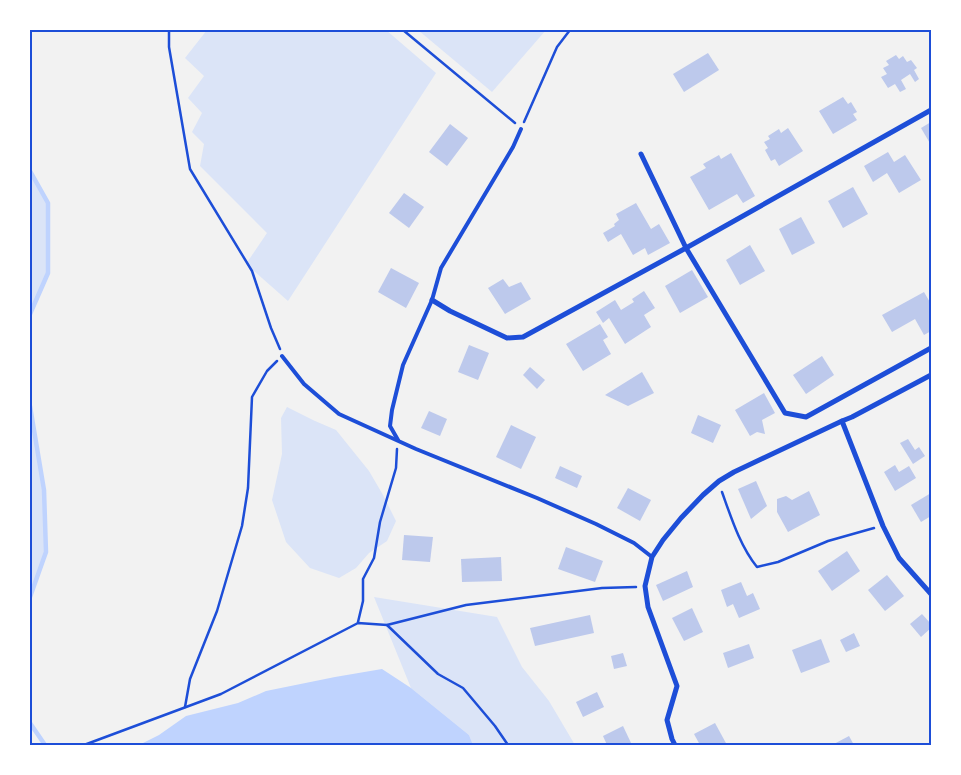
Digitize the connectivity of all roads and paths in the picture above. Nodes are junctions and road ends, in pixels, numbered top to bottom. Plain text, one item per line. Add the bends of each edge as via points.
1 (169, 30) edge
2 (403, 30) edge
3 (570, 30) edge
4 (931, 110) edge
5 (521, 129) junction
6 (641, 154) dead end
7 (686, 248) junction
8 (432, 300) junction
9 (931, 348) edge
10 (282, 356) junction
11 (931, 375) edge
12 (842, 421) junction
13 (398, 440) junction
14 (718, 481) junction
15 (883, 526) junction
16 (652, 557) junction
17 (645, 586) junction
18 (931, 594) edge
19 (358, 623) junction
20 (386, 625) junction
21 (184, 707) junction
22 (85, 745) edge
23 (508, 745) edge
24 (675, 745) edge

1 - 10 path via 169,47 190,169 252,271
2 - 5 path
3 - 5 path via 558,47
4 - 7 street
5 - 8 lane via 441,268
6 - 7 street
7 - 8 street via 523,337 507,338
7 - 9 street via 785,414 806,417
8 - 13 lane via 403,365 392,410 390,426
10 - 13 lane via 304,384 339,414
10 - 21 path via 267,371 252,397 248,488 242,526 217,611 190,679
11 - 12 street
12 - 14 street
12 - 15 street
13 - 16 lane via 596,524
13 - 19 path via 396,468 380,522 374,558 363,579
14 - 15 path via 748,557 758,567 828,541
14 - 16 street via 681,518
15 - 18 street via 899,558
16 - 17 street
17 - 20 path via 602,588 466,605
17 - 24 street via 648,606 677,686 668,720
19 - 20 path
19 - 21 path via 221,694
20 - 23 path via 438,674 463,688
21 - 22 path

